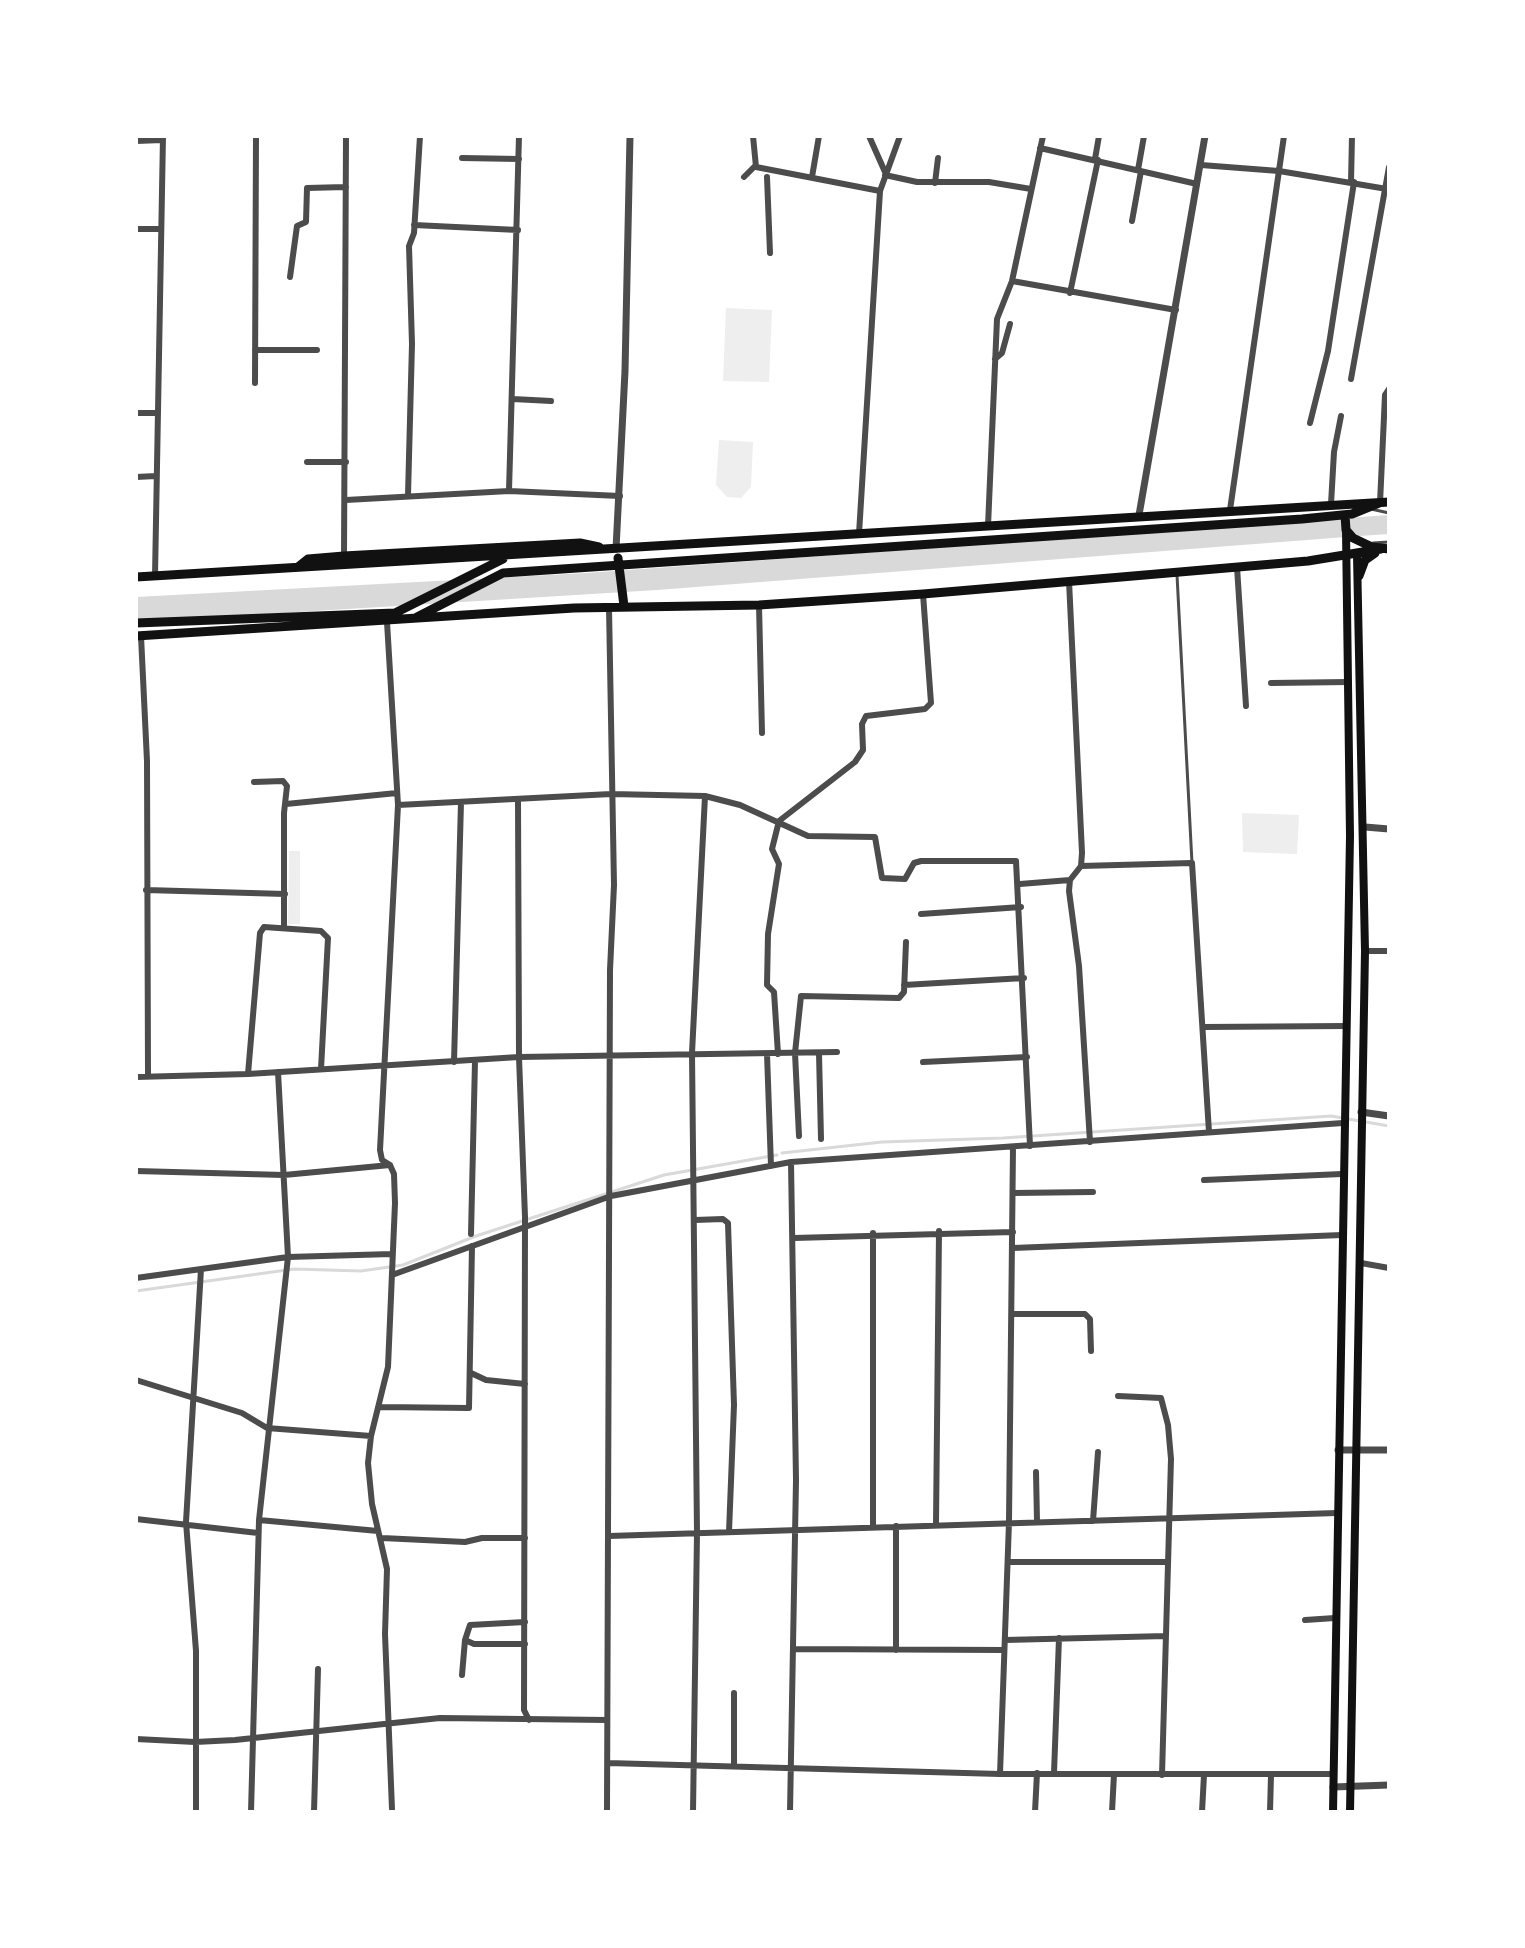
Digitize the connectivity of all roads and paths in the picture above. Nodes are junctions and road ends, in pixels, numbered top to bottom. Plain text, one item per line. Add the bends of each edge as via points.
1 (256, 136) edge
2 (346, 136) edge
3 (420, 136) edge
4 (519, 136) edge
5 (630, 136) edge
6 (753, 136) edge
7 (819, 136) edge
8 (869, 136) edge
9 (900, 136) edge
10 (1043, 136) edge
11 (1099, 136) edge
12 (1144, 136) edge
13 (1205, 136) edge
14 (1284, 136) edge
15 (1352, 136) edge
16 (162, 138) edge
17 (136, 141) edge
18 (1040, 148) junction
19 (462, 158) dead end
20 (938, 158) dead end
21 (519, 159) junction
22 (1096, 160) junction
23 (1201, 165) junction
24 (755, 166) junction
25 (1389, 167) edge
26 (1140, 170) junction
27 (1279, 171) junction
28 (885, 174) junction
29 (744, 177) dead end
30 (767, 177) dead end
31 (812, 177) junction
32 (1353, 182) junction
33 (935, 183) junction
34 (1197, 184) junction
35 (346, 187) junction
36 (1031, 189) junction
37 (1387, 189) edge
38 (880, 191) junction
39 (1132, 221) dead end
40 (414, 225) junction
41 (136, 229) edge
42 (160, 229) junction
43 (518, 230) junction
44 (1378, 234) junction
45 (1389, 237) edge
46 (770, 253) dead end
47 (290, 277) dead end
48 (1012, 281) junction
49 (1070, 293) junction
50 (1176, 310) junction
51 (1010, 324) dead end
52 (255, 350) junction
53 (317, 350) dead end
54 (995, 359) junction
55 (1351, 379) dead end
56 (255, 383) dead end
57 (1389, 389) edge
58 (513, 399) junction
59 (551, 401) dead end
60 (136, 413) edge
61 (156, 413) junction
62 (1341, 416) dead end
63 (1310, 423) dead end
64 (307, 462) dead end
65 (346, 462) junction
66 (156, 476) junction
67 (136, 477) edge
68 (509, 491) junction
69 (408, 495) junction
70 (620, 496) junction
71 (346, 500) junction
72 (1384, 502) edge
73 (1343, 503) junction
74 (1331, 504) junction
75 (1369, 508) junction
76 (1230, 510) junction
77 (1389, 513) edge
78 (1139, 515) junction
79 (1345, 517) junction
80 (988, 526) junction
81 (925, 530) junction
82 (859, 534) junction
83 (1351, 537) junction
84 (926, 543) junction
85 (1386, 546) edge
86 (610, 549) junction
87 (344, 556) junction
88 (514, 556) junction
89 (1352, 556) junction
90 (298, 567) junction
91 (620, 567) junction
92 (1237, 567) junction
93 (1177, 571) junction
94 (155, 576) junction
95 (1359, 576) junction
96 (136, 577) edge
97 (1069, 581) junction
98 (923, 594) junction
99 (1347, 594) junction
100 (1359, 594) junction
101 (759, 605) junction
102 (624, 606) junction
103 (609, 607) junction
104 (387, 622) junction
105 (136, 623) edge
106 (311, 627) junction
107 (138, 635) edge
108 (1348, 682) junction
109 (1271, 683) dead end
110 (1246, 706) dead end
111 (1348, 731) junction
112 (1362, 731) junction
113 (762, 733) dead end
114 (254, 782) dead end
115 (397, 793) junction
116 (611, 794) junction
117 (705, 796) junction
118 (518, 799) junction
119 (461, 802) junction
120 (286, 804) junction
121 (398, 805) junction
122 (779, 821) junction
123 (1365, 827) junction
124 (1389, 829) edge
125 (1192, 863) junction
126 (1081, 866) junction
127 (1070, 880) junction
128 (1020, 884) junction
129 (146, 890) junction
130 (285, 894) junction
131 (1021, 907) junction
132 (921, 914) dead end
133 (136, 916) edge
134 (146, 917) junction
135 (284, 928) junction
136 (906, 942) dead end
137 (1365, 951) junction
138 (1389, 951) edge
139 (1024, 978) junction
140 (904, 985) junction
141 (1375, 997) dead end
142 (1364, 998) junction
143 (1346, 1016) junction
144 (1364, 1018) junction
145 (1374, 1021) dead end
146 (1346, 1026) junction
147 (1203, 1027) junction
148 (837, 1052) dead end
149 (692, 1053) junction
150 (795, 1053) junction
151 (819, 1053) junction
152 (767, 1054) junction
153 (778, 1054) junction
154 (519, 1057) junction
155 (1027, 1057) junction
156 (612, 1058) junction
157 (475, 1061) junction
158 (454, 1062) junction
159 (923, 1062) dead end
160 (386, 1066) junction
161 (321, 1069) junction
162 (278, 1072) junction
163 (248, 1074) junction
164 (148, 1076) junction
165 (136, 1077) edge
166 (1365, 1113) junction
167 (1389, 1116) edge
168 (1343, 1123) junction
169 (1209, 1128) junction
170 (799, 1136) dead end
171 (821, 1139) dead end
172 (1089, 1140) junction
173 (1030, 1143) junction
174 (1013, 1147) junction
175 (769, 1159) junction
176 (791, 1162) junction
177 (390, 1165) junction
178 (136, 1171) edge
179 (1342, 1174) junction
180 (284, 1175) junction
181 (695, 1178) junction
182 (1204, 1180) dead end
183 (1361, 1181) junction
184 (1371, 1181) dead end
185 (1093, 1192) dead end
186 (1013, 1193) junction
187 (611, 1196) junction
188 (695, 1220) junction
189 (525, 1228) junction
190 (939, 1231) junction
191 (1013, 1232) junction
192 (873, 1233) junction
193 (471, 1234) dead end
194 (1342, 1235) junction
195 (794, 1238) junction
196 (472, 1246) junction
197 (1013, 1248) junction
198 (392, 1256) junction
199 (288, 1257) junction
200 (1361, 1263) junction
201 (1389, 1268) edge
202 (201, 1273) junction
203 (392, 1273) junction
204 (1341, 1276) junction
205 (1361, 1277) junction
206 (136, 1278) edge
207 (1012, 1314) junction
208 (1091, 1351) dead end
209 (471, 1373) junction
210 (136, 1380) edge
211 (525, 1384) junction
212 (193, 1396) junction
213 (1118, 1396) dead end
214 (380, 1407) junction
215 (267, 1428) junction
216 (371, 1436) junction
217 (1338, 1450) junction
218 (1358, 1450) junction
219 (1389, 1450) edge
220 (1098, 1452) dead end
221 (1036, 1472) dead end
222 (1337, 1513) junction
223 (136, 1519) edge
224 (259, 1520) junction
225 (1037, 1521) junction
226 (1093, 1521) junction
227 (1169, 1521) junction
228 (186, 1522) junction
229 (1009, 1522) junction
230 (936, 1524) junction
231 (873, 1526) junction
232 (896, 1526) junction
233 (793, 1528) junction
234 (729, 1532) junction
235 (258, 1533) junction
236 (697, 1533) junction
237 (380, 1534) junction
238 (609, 1536) junction
239 (525, 1538) junction
240 (1008, 1562) junction
241 (1167, 1562) junction
242 (1364, 1569) dead end
243 (1355, 1582) junction
244 (1363, 1595) dead end
245 (1335, 1618) junction
246 (1305, 1620) dead end
247 (525, 1622) junction
248 (1162, 1636) junction
249 (1059, 1638) junction
250 (465, 1640) junction
251 (1005, 1640) junction
252 (525, 1644) junction
253 (793, 1649) junction
254 (896, 1650) junction
255 (1004, 1650) junction
256 (318, 1669) dead end
257 (462, 1675) dead end
258 (734, 1693) dead end
259 (529, 1720) junction
260 (607, 1720) junction
261 (387, 1724) junction
262 (316, 1730) junction
263 (255, 1738) junction
264 (136, 1739) edge
265 (195, 1742) junction
266 (608, 1763) junction
267 (693, 1765) junction
268 (734, 1766) junction
269 (791, 1767) junction
270 (1037, 1773) junction
271 (1054, 1773) junction
272 (1000, 1774) junction
273 (1114, 1774) junction
274 (1333, 1774) junction
275 (1162, 1775) junction
276 (1204, 1775) junction
277 (1271, 1775) junction
278 (1389, 1785) edge
279 (1333, 1787) junction
280 (1350, 1787) junction
281 (392, 1809) dead end
282 (196, 1812) edge
283 (251, 1812) edge
284 (314, 1812) edge
285 (607, 1812) edge
286 (693, 1812) edge
287 (790, 1812) edge
288 (1035, 1812) edge
289 (1112, 1812) edge
290 (1202, 1812) edge
291 (1270, 1812) edge
292 (1333, 1812) edge
293 (1350, 1812) edge

1 - 52 street
2 - 35 street
3 - 40 street
4 - 21 street
5 - 70 street
6 - 24 street
7 - 31 street
8 - 28 street
9 - 28 street
10 - 18 street
11 - 22 street
12 - 26 street
13 - 23 street
14 - 27 street
15 - 32 street
16 - 17 street
16 - 42 street
18 - 22 street
18 - 36 street
19 - 21 street
20 - 33 street
21 - 43 street
22 - 26 street
22 - 49 street
23 - 27 street
23 - 34 street
24 - 29 street
24 - 31 street
25 - 37 street
26 - 34 street
26 - 39 street
27 - 32 street
27 - 76 street
28 - 33 street
28 - 38 street
30 - 46 street
31 - 38 street
32 - 37 street
32 - 63 street via 1328,351
33 - 36 street via 989,182
34 - 50 street
35 - 47 street via 307,188 306,222 297,226
35 - 65 street
36 - 48 street
37 - 44 street
38 - 82 street
40 - 43 street
40 - 69 street via 409,253
41 - 42 street
42 - 61 street
43 - 58 street
44 - 45 street
44 - 55 street
48 - 49 street
48 - 54 street via 999,306
49 - 50 street
50 - 78 street
51 - 54 street via 1002,353
52 - 53 street
52 - 56 street
54 - 80 street
57 - 72 street
58 - 59 street
58 - 68 street
60 - 61 street
61 - 66 street
62 - 74 street
64 - 65 street
65 - 71 street
66 - 67 street
66 - 94 street
68 - 69 street
68 - 70 street
69 - 71 street
70 - 86 street
71 - 87 street
72 - 73 main road
72 - 75 main road
73 - 74 main road
73 - 75 lane
74 - 76 main road
75 - 77 lane
75 - 79 main road
76 - 78 main road
78 - 80 main road
79 - 83 main road
79 - 84 main road
80 - 81 main road
81 - 82 main road
81 - 84 main road
82 - 86 main road
83 - 85 main road
83 - 89 main road
84 - 91 main road
85 - 89 main road
85 - 95 main road via 1365,560
86 - 87 main road via 580,543
86 - 88 main road
86 - 91 main road
87 - 90 main road via 308,559
88 - 90 main road
88 - 105 main road via 395,613
89 - 92 main road
89 - 95 main road
89 - 99 main road
90 - 94 main road
91 - 102 main road
91 - 106 main road via 503,573 414,618
92 - 93 main road
92 - 110 street
93 - 97 main road
93 - 125 lane
94 - 96 main road
95 - 100 main road
97 - 98 main road
97 - 126 street
98 - 101 main road
98 - 122 street via 931,703 925,709 866,716 863,750 855,762
99 - 100 main road
99 - 108 main road
100 - 112 main road
101 - 102 main road
101 - 113 street
102 - 103 main road
103 - 104 main road
103 - 116 street
104 - 106 main road
104 - 115 street
106 - 107 main road
107 - 129 street via 147,761
108 - 109 street
108 - 111 main road
111 - 112 main road
111 - 143 main road
112 - 123 main road
114 - 120 street via 283,781
115 - 120 street
115 - 121 street
116 - 117 street
116 - 118 street
116 - 156 street
117 - 122 street
117 - 149 street
118 - 119 street
118 - 154 street
119 - 121 street
119 - 158 street
120 - 130 street
121 - 160 street
122 - 128 street via 808,836 875,837 881,876 896,880 905,879 921,861 1016,861
122 - 153 street via 772,849 779,864 768,934 767,985 774,992
123 - 124 street
123 - 137 main road
125 - 126 street
125 - 147 street
126 - 127 street
127 - 128 street
127 - 172 street
128 - 131 street
129 - 130 street
129 - 134 street
130 - 135 street
131 - 132 street
131 - 139 street
133 - 134 street
134 - 164 street
135 - 161 street via 321,931 328,938
135 - 163 street via 260,930
136 - 140 street
137 - 138 street
137 - 142 main road
139 - 140 street
139 - 155 street
140 - 150 street via 896,999 801,996
141 - 142 main road
142 - 144 main road
143 - 144 main road
143 - 146 main road
144 - 145 main road
144 - 166 main road
146 - 147 street
146 - 168 main road
147 - 169 street
148 - 151 street
149 - 152 street
149 - 156 street
149 - 181 street
150 - 151 street
150 - 153 street
150 - 170 street
151 - 171 street
152 - 153 street
152 - 175 street
154 - 156 street
154 - 157 street
154 - 189 street
155 - 159 street
155 - 173 street
156 - 187 street
157 - 158 street
157 - 193 street
158 - 160 street
160 - 161 street
160 - 177 street via 380,1150
161 - 162 street
162 - 163 street
162 - 180 street
163 - 164 street
164 - 165 street
166 - 167 street
166 - 183 main road
168 - 169 street
168 - 179 main road
169 - 172 street
172 - 173 street
173 - 174 street
174 - 176 street
174 - 186 street
175 - 176 street
175 - 181 street
176 - 195 street
177 - 180 street
177 - 198 street via 395,1203
178 - 180 street
179 - 182 street
179 - 194 main road
180 - 199 street
181 - 187 street
181 - 188 street
183 - 184 main road
183 - 200 main road
185 - 186 street
186 - 191 street
187 - 189 street
187 - 238 street
188 - 234 street via 728,1223 734,1405
188 - 236 street
189 - 196 street
189 - 211 street
190 - 191 street
190 - 192 street
190 - 230 street
191 - 197 street
192 - 195 street
192 - 231 street
194 - 197 street
194 - 204 main road
195 - 233 street
196 - 203 street
196 - 209 street
197 - 207 street
198 - 199 street
198 - 203 street
199 - 202 street
199 - 215 street
200 - 201 street
200 - 205 main road
202 - 206 street
202 - 212 street
203 - 214 street via 388,1367
204 - 205 main road
204 - 217 main road
205 - 218 main road
207 - 208 street via 1085,1314 1090,1319
207 - 229 street
209 - 211 street
209 - 214 street via 467,1411
210 - 212 street
211 - 239 street
212 - 215 street
212 - 228 street
213 - 227 street via 1162,1400 1171,1459
214 - 216 street
215 - 216 street
215 - 224 street
216 - 237 street via 371,1491
217 - 218 street
217 - 222 main road
218 - 219 street
218 - 243 main road via 1361,1517
220 - 226 street
221 - 225 street
222 - 227 street
222 - 245 main road
223 - 228 street
224 - 235 street
224 - 237 street
225 - 226 street
225 - 229 street
226 - 227 street
227 - 241 street
228 - 235 street
228 - 265 street via 196,1651
229 - 230 street
229 - 240 street
230 - 232 street
231 - 232 street
231 - 233 street
232 - 254 street
233 - 234 street
233 - 253 street
234 - 236 street
235 - 263 street
236 - 238 street
236 - 267 street
237 - 239 street via 465,1542
237 - 261 street via 387,1569
238 - 260 street
239 - 247 street
240 - 241 street
240 - 251 street
241 - 248 street
242 - 243 main road
243 - 244 main road
243 - 280 main road
245 - 246 street
245 - 274 main road
247 - 250 street via 470,1625
247 - 252 street
248 - 249 street
248 - 275 street
249 - 251 street
249 - 271 street
250 - 252 street
250 - 257 street
251 - 255 street
252 - 259 street via 524,1710
253 - 254 street
253 - 269 street
254 - 255 street
255 - 272 street
256 - 262 street
258 - 268 street
259 - 260 street
259 - 261 street via 440,1718
260 - 266 street
261 - 262 street
261 - 281 street
262 - 263 street
262 - 284 street
263 - 265 street
263 - 283 street
264 - 265 street
265 - 282 street
266 - 267 street
266 - 285 street
267 - 268 street
267 - 286 street
268 - 269 street
269 - 272 street
269 - 287 street
270 - 271 street
270 - 272 street
270 - 288 street
271 - 273 street
273 - 275 street
273 - 289 street
274 - 277 street
274 - 279 main road
275 - 276 street
276 - 277 street
276 - 290 street
277 - 291 street
278 - 280 street
279 - 280 street
279 - 292 main road
280 - 293 main road

